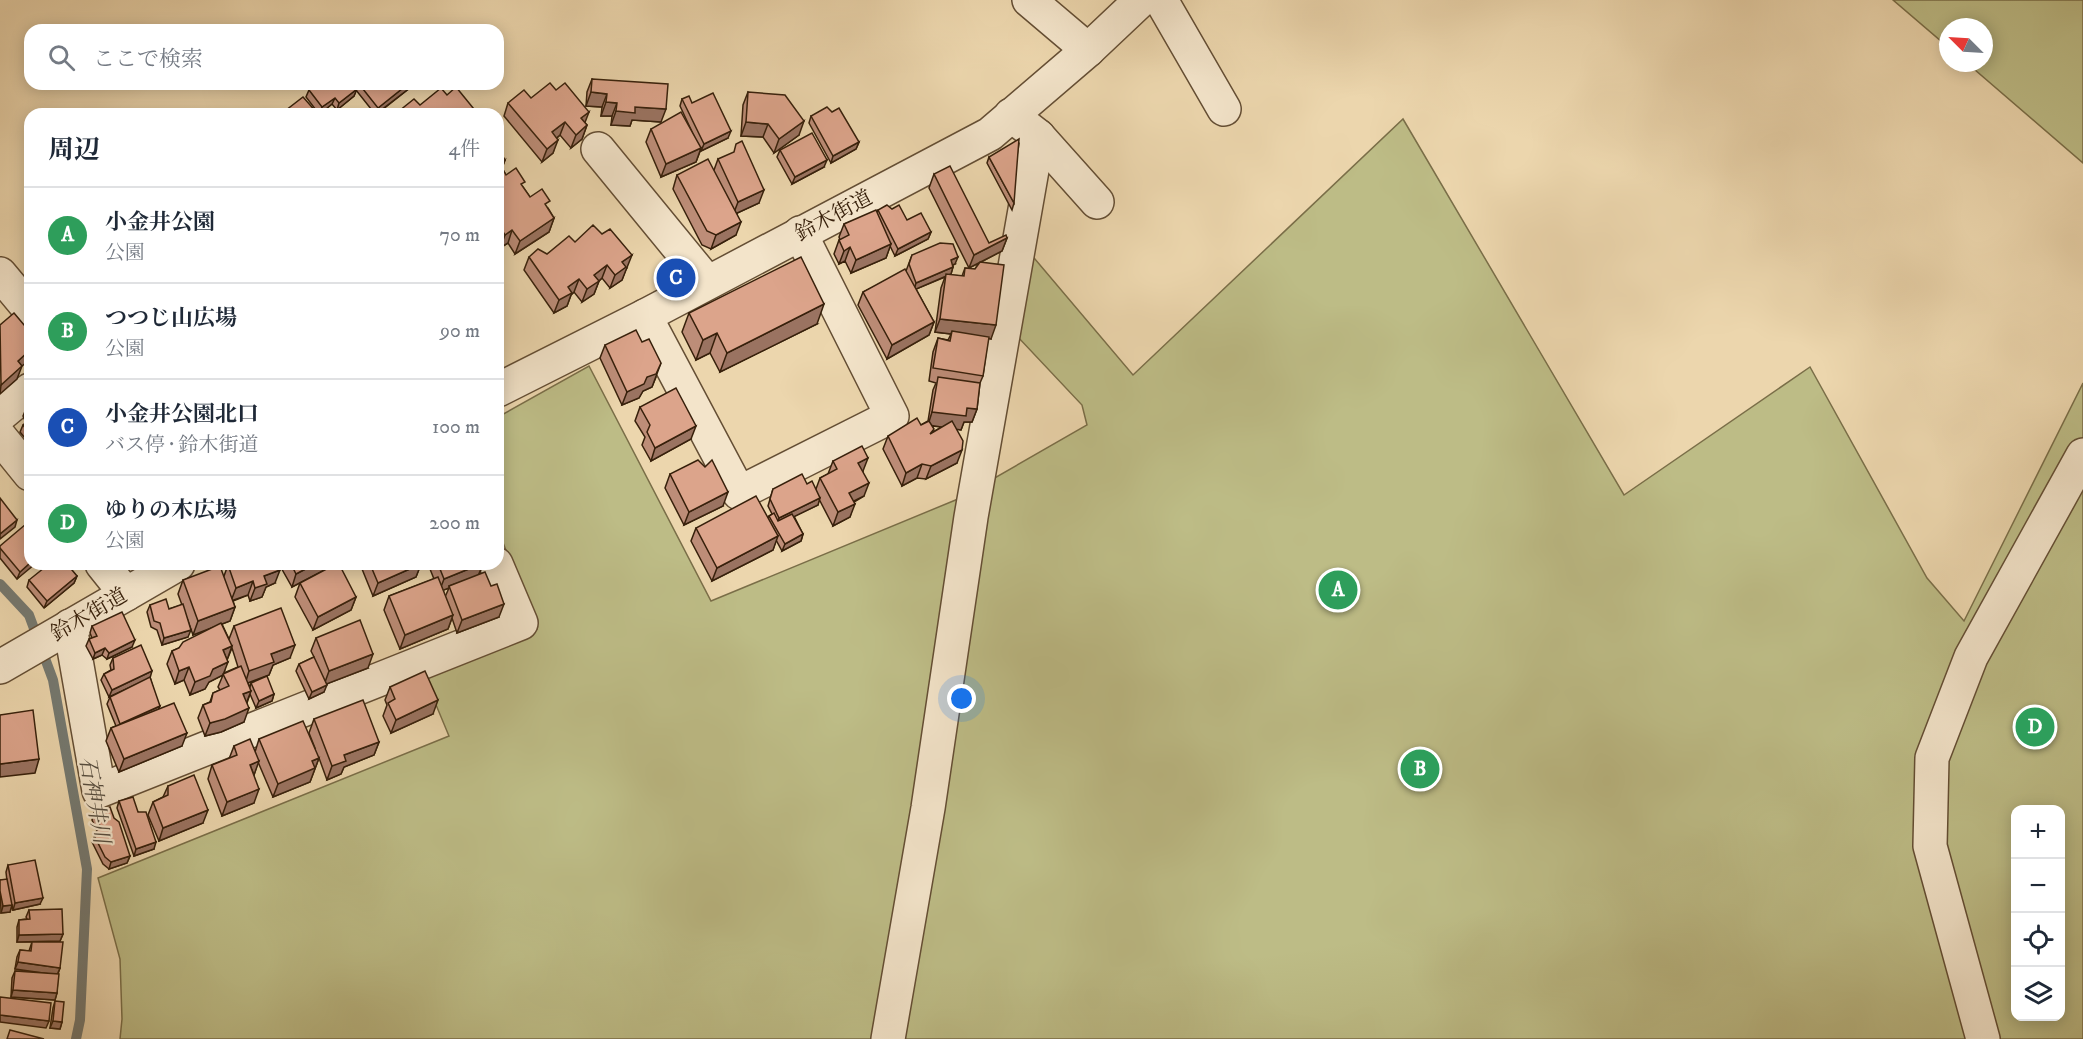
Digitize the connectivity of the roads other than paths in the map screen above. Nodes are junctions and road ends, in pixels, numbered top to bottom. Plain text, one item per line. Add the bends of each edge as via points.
1 (1029, 0) edge
2 (1141, 0) edge
3 (1161, 0) edge
4 (1088, 50) junction
5 (1224, 109) dead end
6 (1011, 114) junction
7 (1038, 136) junction
8 (598, 150) dead end
9 (1097, 202) dead end
10 (800, 233) junction
11 (0, 274) edge
12 (707, 282) junction
13 (24, 303) edge
14 (645, 316) junction
15 (504, 387) edge
16 (24, 395) edge
17 (0, 415) edge
18 (0, 437) edge
19 (2083, 455) edge
20 (24, 467) edge
21 (107, 570) edge
22 (168, 570) edge
23 (499, 570) edge
24 (126, 594) junction
25 (65, 629) junction
26 (9, 661) edge
27 (888, 1039) edge
28 (1983, 1039) edge

1 - 4 street
2 - 4 street, 鈴木街道
3 - 5 street
4 - 6 street, 鈴木街道
6 - 7 street
6 - 10 street, 鈴木街道 via 990,134
7 - 9 street
7 - 27 street via 971,517 928,808
8 - 12 street
10 - 12 street, 鈴木街道
10 - 14 street via 892,416 739,493
11 - 13 street
12 - 14 street, 鈴木街道
14 - 15 street, 鈴木街道
16 - 17 street
18 - 20 street
19 - 28 street via 1971,657 1932,758 1930,846
21 - 24 street
22 - 24 street, 鈴木街道
23 - 25 street via 521,623 99,791
24 - 25 street, 鈴木街道
25 - 26 street, 鈴木街道

